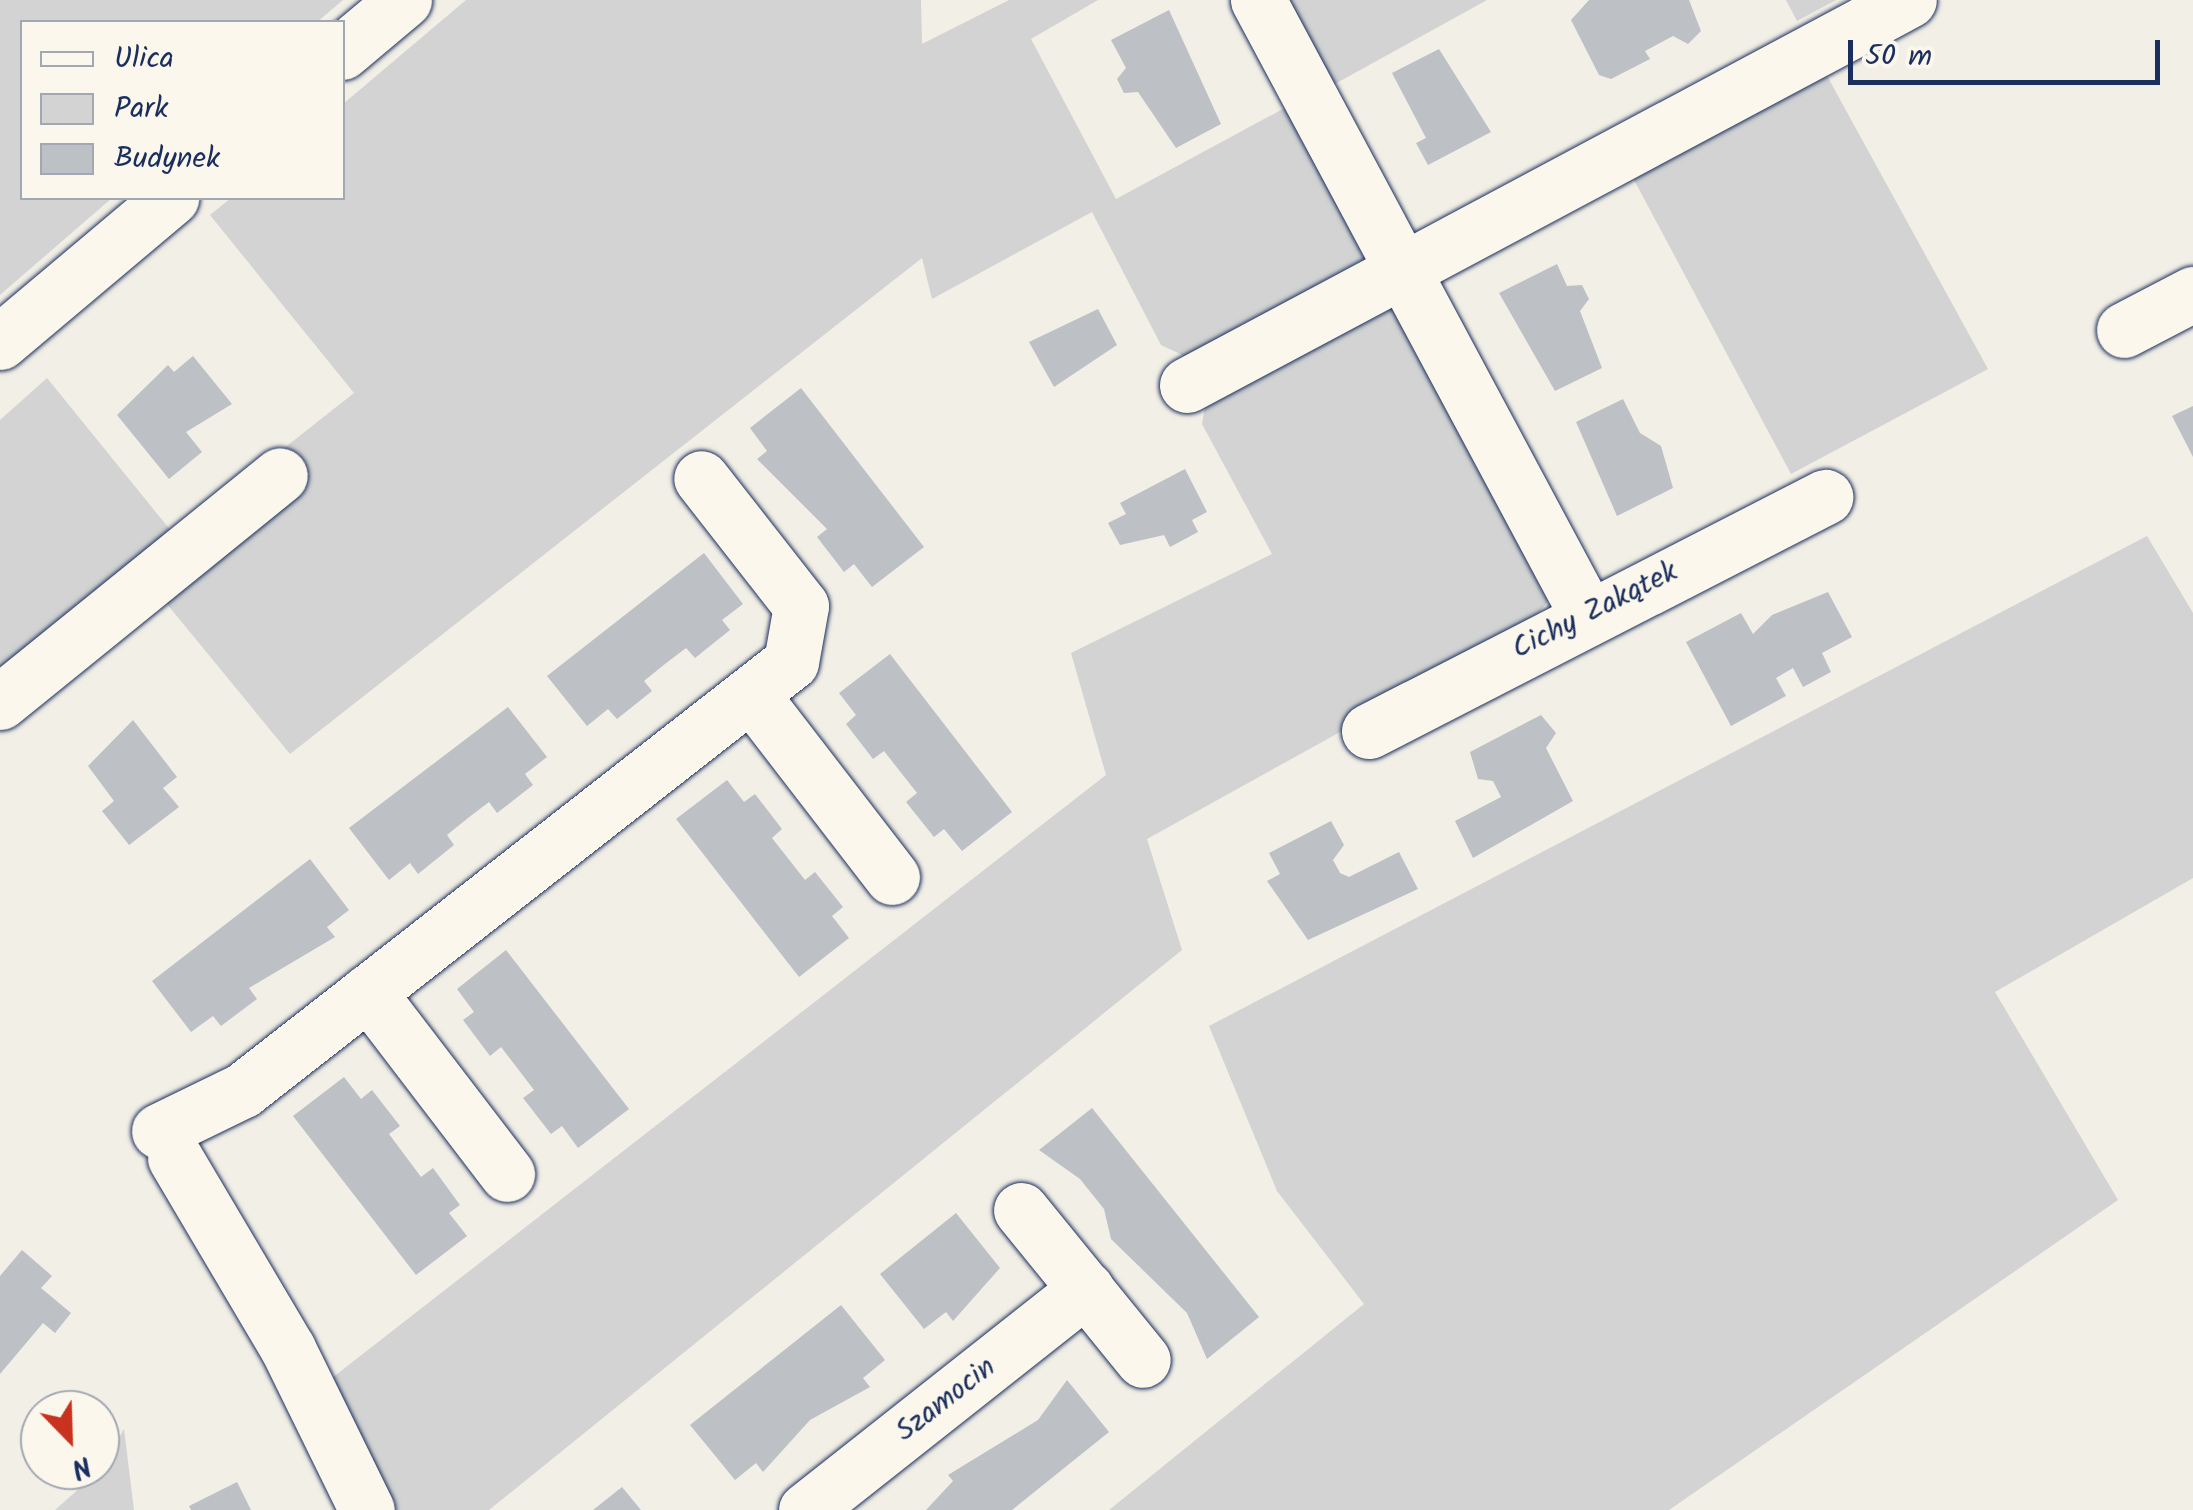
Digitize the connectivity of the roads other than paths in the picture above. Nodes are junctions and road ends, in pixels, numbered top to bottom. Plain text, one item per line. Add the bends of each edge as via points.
1 (404, 0) edge
2 (1258, 0) edge
3 (1909, 0) edge
4 (345, 49) edge
5 (169, 200) edge
6 (1404, 271) junction
7 (2193, 294) edge
8 (2124, 330) dead end
9 (0, 342) edge
10 (1187, 385) dead end
11 (280, 474) dead end
12 (701, 478) dead end
13 (1825, 497) dead end
14 (1586, 613) junction
15 (751, 694) junction
16 (0, 702) edge
17 (1369, 731) dead end
18 (892, 877) dead end
19 (368, 992) junction
20 (507, 1174) dead end
21 (1021, 1210) dead end
22 (1086, 1290) junction
23 (1143, 1360) dead end
24 (367, 1510) edge
25 (806, 1510) edge

1 - 4 street
2 - 6 street
3 - 6 street via 1644,134
5 - 9 street
6 - 10 street
6 - 14 street
7 - 8 street
11 - 16 street
12 - 15 street via 801,606 801,648
13 - 14 street, Cichy Zakątek
14 - 17 street, Cichy Zakątek
15 - 18 street
15 - 19 street
19 - 20 street
19 - 24 street via 167,1145 288,1348
21 - 22 street
22 - 23 street
22 - 25 street, Szamocin

